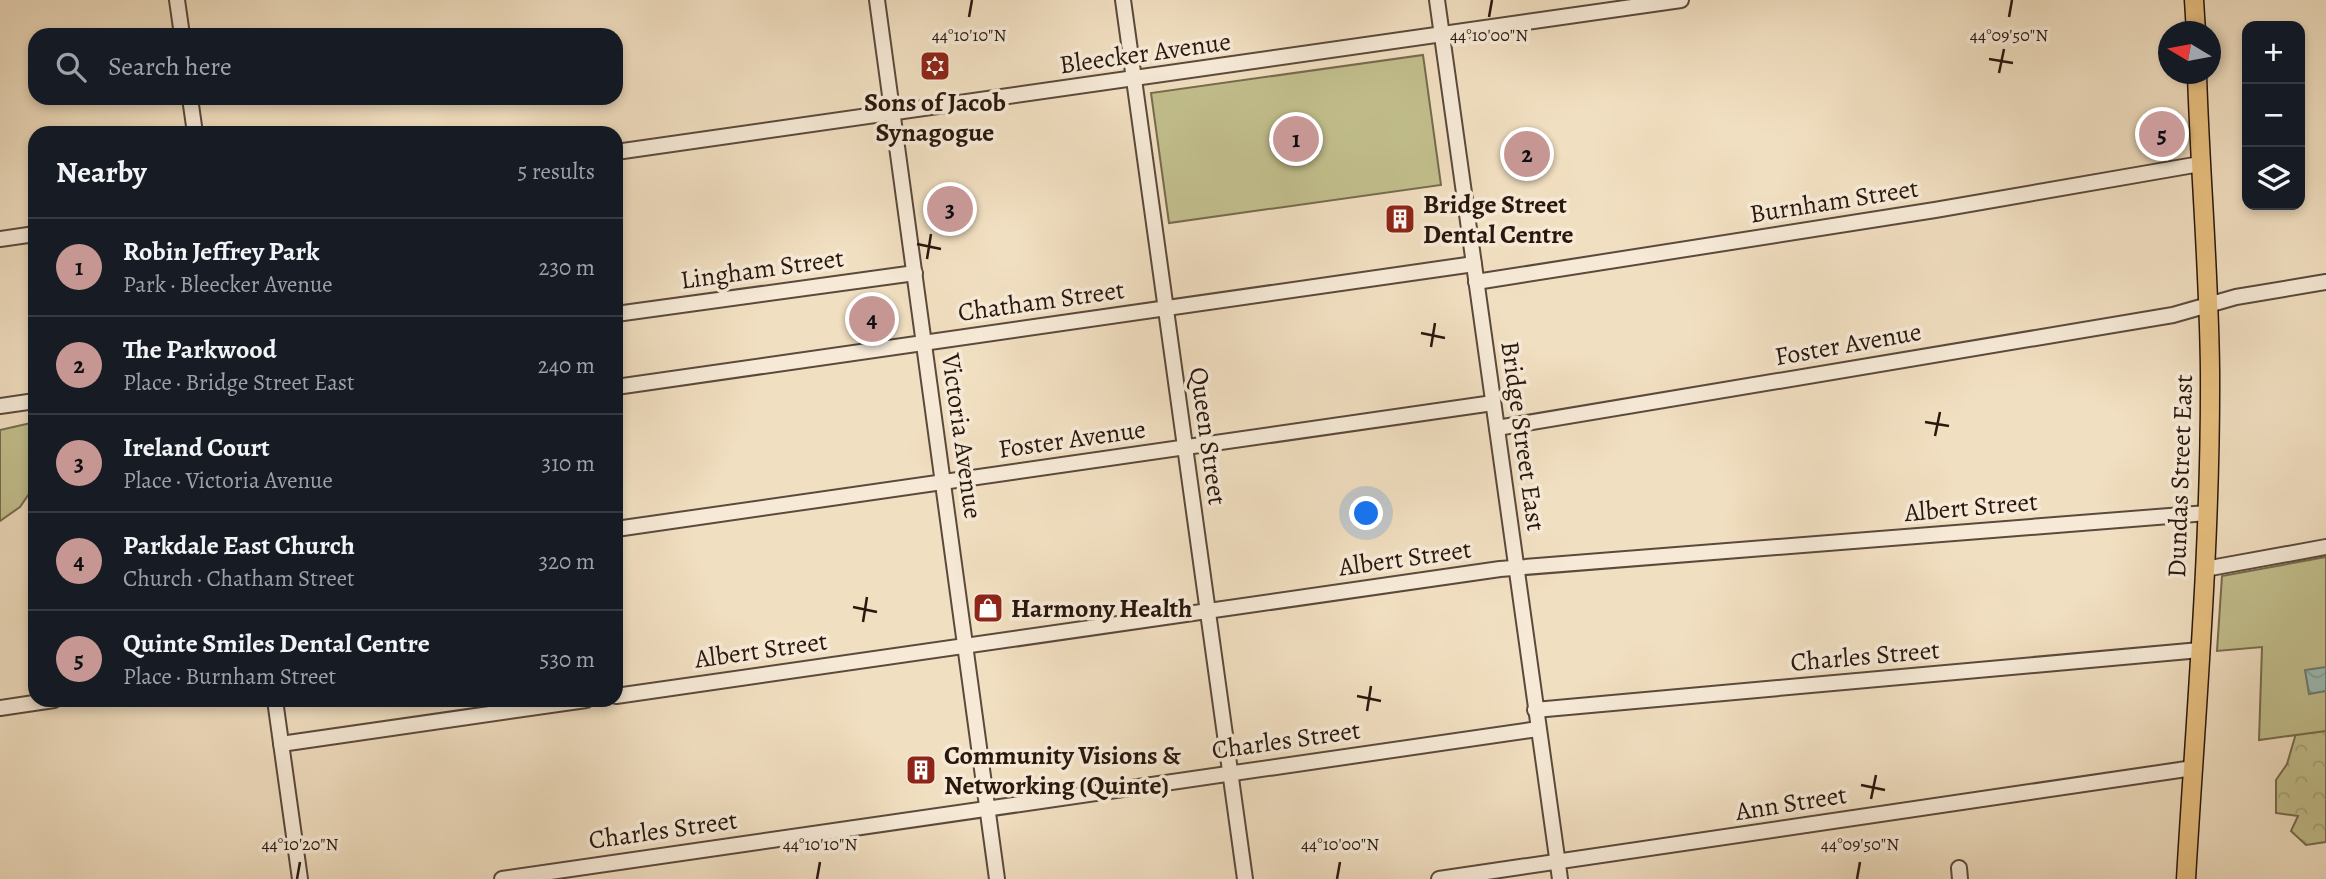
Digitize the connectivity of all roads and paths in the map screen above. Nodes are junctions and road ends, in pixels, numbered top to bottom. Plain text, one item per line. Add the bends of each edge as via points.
1 (177, 0) edge
2 (877, 0) edge
3 (1123, 0) edge
4 (1437, 0) edge
5 (1681, 0) edge
6 (2194, 0) edge
7 (2195, 21) edge
8 (181, 28) edge
9 (1442, 36) junction
10 (1135, 79) junction
11 (2197, 84) edge
12 (191, 105) edge
13 (892, 113) junction
14 (194, 126) edge
15 (623, 151) edge
16 (2200, 164) junction
17 (28, 235) edge
18 (0, 239) edge
19 (1474, 264) junction
20 (915, 273) junction
21 (1476, 282) junction
22 (2326, 282) edge
23 (2207, 306) junction
24 (1166, 308) junction
25 (623, 313) edge
26 (924, 343) junction
27 (623, 386) edge
28 (28, 402) edge
29 (1493, 403) junction
30 (0, 406) edge
31 (1497, 428) junction
32 (1185, 448) junction
33 (944, 482) junction
34 (2207, 513) junction
35 (623, 528) edge
36 (2326, 547) edge
37 (1517, 568) junction
38 (2204, 569) junction
39 (1207, 612) junction
40 (965, 645) junction
41 (2200, 650) junction
42 (623, 695) edge
43 (28, 704) edge
44 (276, 707) edge
45 (537, 707) edge
46 (0, 708) edge
47 (1535, 710) junction
48 (1538, 729) junction
49 (281, 744) junction
50 (2193, 768) junction
51 (1230, 773) junction
52 (988, 808) junction
53 (1557, 863) junction
54 (511, 878) edge
55 (300, 879) edge
56 (997, 879) edge
57 (1245, 879) edge
58 (1439, 879) edge
59 (1560, 879) edge
60 (2186, 879) edge

1 - 8 street
2 - 13 street, Victoria Avenue
3 - 10 street, Queen Street
4 - 9 street, Bridge Street East
5 - 9 street, Bleecker Avenue
6 - 7 main road
9 - 10 street, Bleecker Avenue
9 - 19 street, Bridge Street East
10 - 13 street, Bleecker Avenue
10 - 24 street, Queen Street
11 - 16 main road, Dundas Street East
12 - 14 street
13 - 15 street, Bleecker Avenue
13 - 20 street, Victoria Avenue
16 - 21 street, Burnham Street
16 - 23 main road, Dundas Street East
17 - 18 street
19 - 21 street, Bridge Street East
19 - 24 street, Chatham Street
20 - 25 street, Lingham Street
20 - 26 street, Victoria Avenue
21 - 29 street, Bridge Street East
22 - 23 street, Foster Avenue
23 - 31 street, Foster Avenue
23 - 34 main road, Dundas Street East
24 - 26 street, Chatham Street
24 - 32 street, Queen Street
26 - 27 street, Chatham Street
26 - 33 street, Victoria Avenue
28 - 30 street
29 - 31 street, Bridge Street East
29 - 32 street, Foster Avenue
31 - 37 street, Bridge Street East
32 - 33 street, Foster Avenue
32 - 39 street, Queen Street
33 - 35 street, Foster Avenue
33 - 40 street, Victoria Avenue
34 - 37 street, Albert Street
34 - 38 main road, Dundas Street East
36 - 38 street
37 - 39 street, Albert Street
37 - 47 street, Bridge Street East
38 - 41 main road, Dundas Street East
39 - 40 street, Albert Street
39 - 51 street, Queen Street
40 - 42 street, Albert Street
40 - 52 street, Victoria Avenue
41 - 47 street, Charles Street
41 - 50 main road, Dundas Street East
43 - 46 street
44 - 49 street
45 - 49 street
47 - 48 street, Bridge Street East
48 - 51 street, Charles Street
48 - 53 street, Bridge Street East
49 - 55 street
50 - 53 street, Ann Street
50 - 60 main road, Dundas Street East
51 - 52 street, Charles Street
51 - 57 street, Queen Street
52 - 54 street, Charles Street
52 - 56 street, Victoria Avenue
53 - 58 street, Ann Street
53 - 59 street, Bridge Street East

